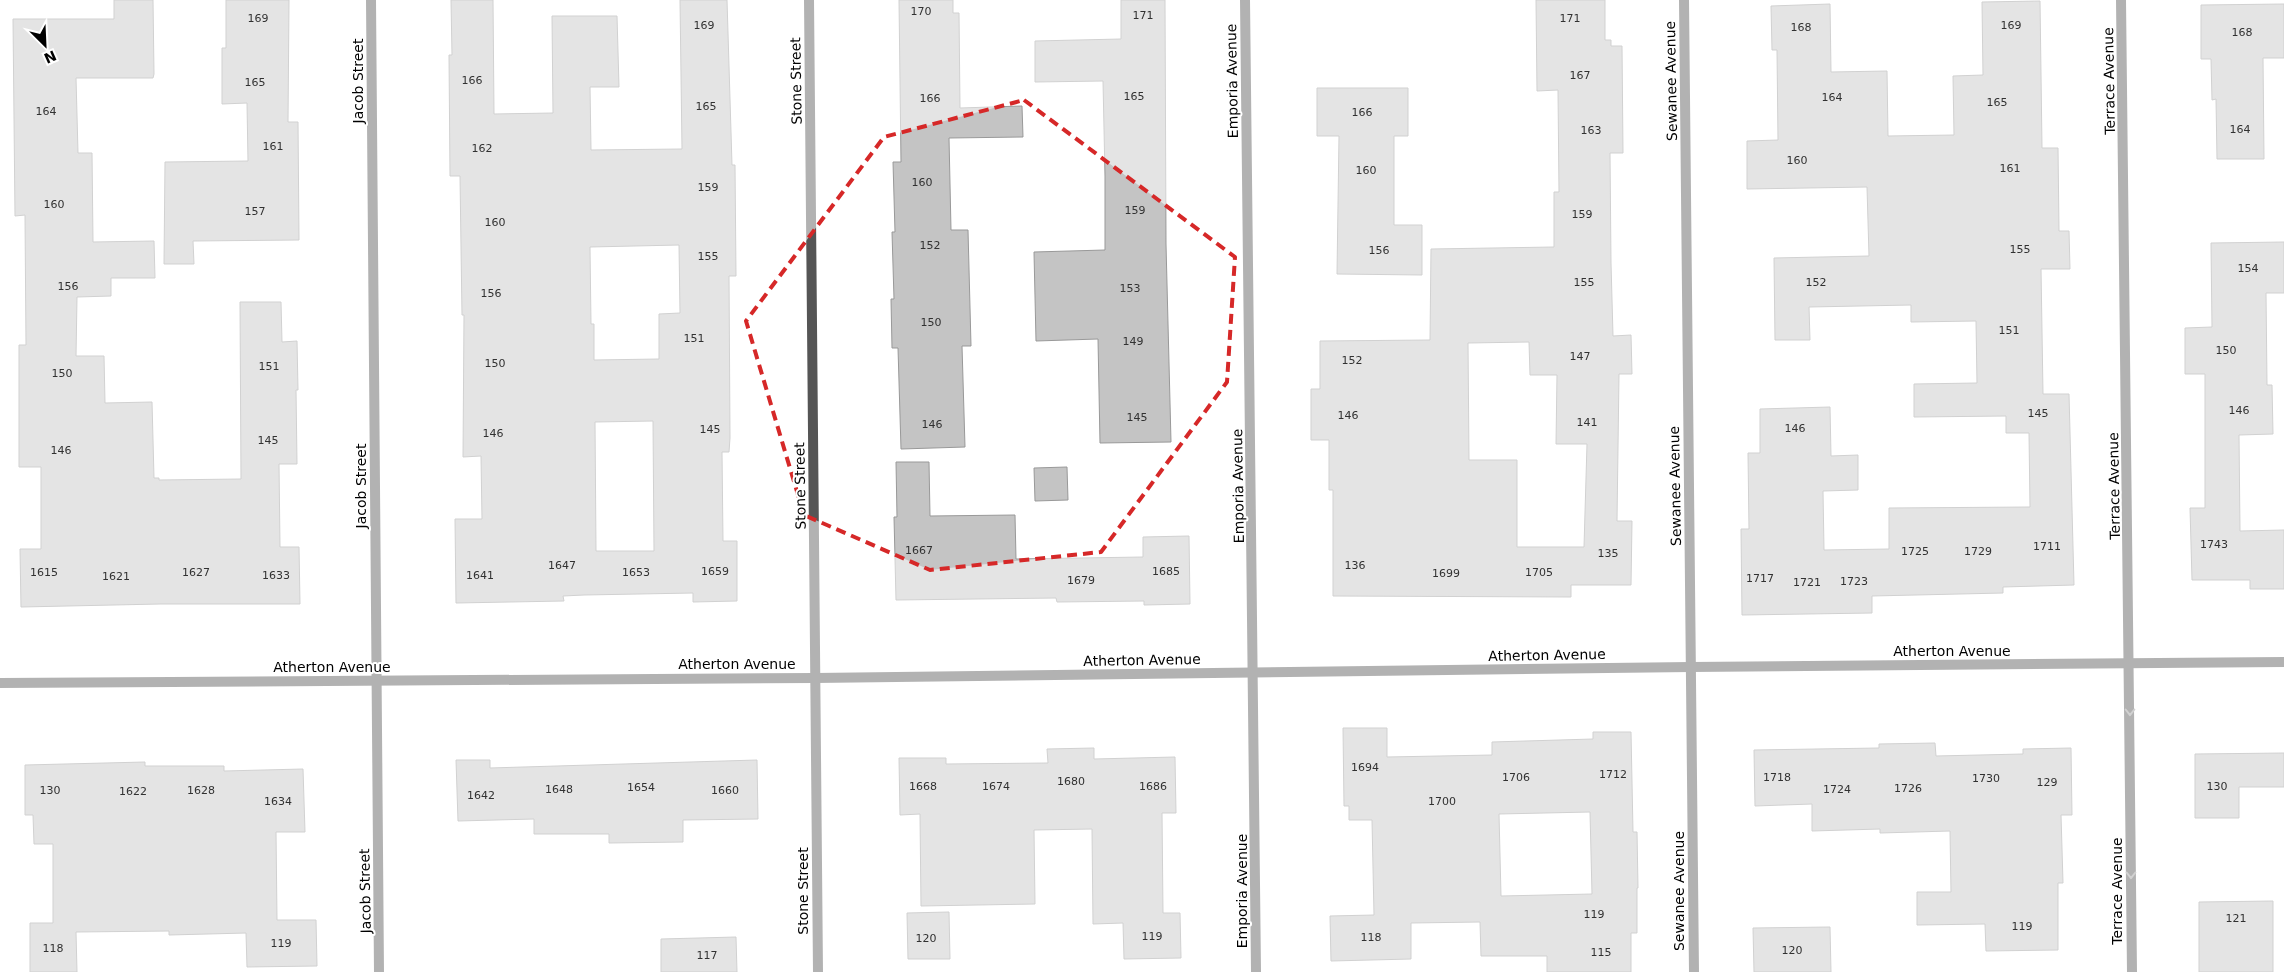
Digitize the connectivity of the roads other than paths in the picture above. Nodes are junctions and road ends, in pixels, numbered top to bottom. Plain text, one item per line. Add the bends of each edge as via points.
1 (371, 0) edge
2 (809, 0) edge
3 (1245, 0) edge
4 (1684, 0) edge
5 (2121, 0) edge
6 (2284, 662) edge
7 (2130, 664) junction
8 (1691, 667) junction
9 (1254, 672) junction
10 (815, 678) junction
11 (377, 680) junction
12 (0, 683) edge
13 (380, 972) edge
14 (818, 972) edge
15 (1256, 972) edge
16 (1694, 972) edge
17 (2132, 972) edge

1 - 11 street, Jacob Street
2 - 10 street, Stone Street
3 - 9 street, Emporia Avenue
4 - 8 street, Sewanee Avenue
5 - 7 street, Terrace Avenue
6 - 7 street, Atherton Avenue
7 - 8 street, Atherton Avenue
7 -> 17 street, Terrace Avenue
8 - 9 street, Atherton Avenue
8 - 16 street, Sewanee Avenue
9 - 10 street, Atherton Avenue
9 - 15 street, Emporia Avenue
10 - 11 street, Atherton Avenue
10 - 14 street, Stone Street
11 - 12 street, Atherton Avenue
11 - 13 street, Jacob Street

